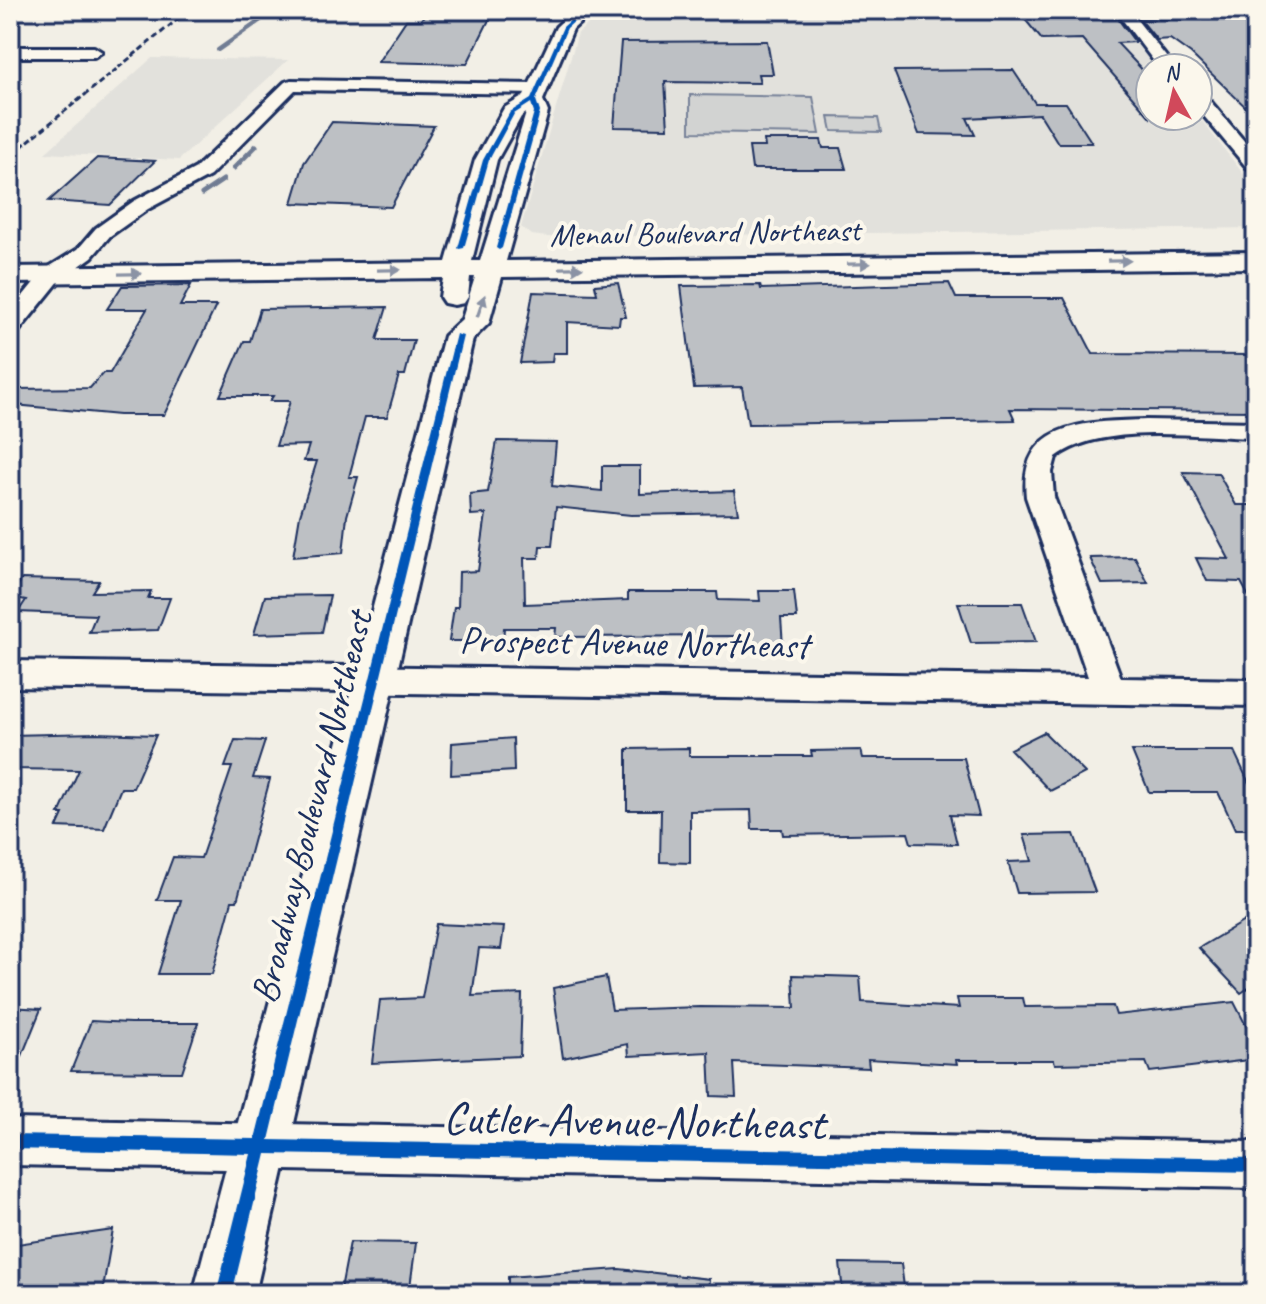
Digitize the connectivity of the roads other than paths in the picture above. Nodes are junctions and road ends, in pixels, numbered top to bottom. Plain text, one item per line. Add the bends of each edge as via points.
1 (585, 10) edge
2 (1125, 11) edge
3 (10, 52) edge
4 (94, 52) dead end
5 (1160, 52) edge
6 (535, 95) junction
7 (1214, 118) edge
8 (1256, 166) edge
9 (1256, 239) edge
10 (85, 253) junction
11 (10, 254) edge
12 (812, 255) junction
13 (496, 258) junction
14 (460, 259) junction
15 (1256, 260) edge
16 (10, 275) edge
17 (52, 275) junction
18 (10, 327) edge
19 (459, 336) junction
20 (1256, 430) edge
21 (10, 674) edge
22 (372, 680) junction
23 (1109, 691) junction
24 (1256, 693) edge
25 (10, 1142) edge
26 (259, 1148) junction
27 (1256, 1165) edge
28 (224, 1294) edge

1 - 6 main road, Broadway Boulevard Northeast via 565,27
2 - 5 street
3 - 4 street
6 - 10 street via 291,85 203,172 141,205 103,232
6 - 13 main road, Broadway Boulevard Northeast via 537,112
6 - 14 main road, Broadway Boulevard Northeast via 512,113 486,160
7 - 8 street
9 - 12 main road, Menaul Boulevard Northeast
10 - 11 main road, Menaul Boulevard Northeast
10 - 14 main road, Menaul Boulevard Northeast
10 - 17 street
12 - 13 main road, Menaul Boulevard Northeast
12 -> 15 main road, Menaul Boulevard Northeast
13 - 14 main road, Menaul Boulevard Northeast
19 -> 13 main road, Broadway Boulevard Northeast via 475,323
17 -> 14 main road, Menaul Boulevard Northeast
14 - 19 main road, Broadway Boulevard Northeast via 449,327
16 - 17 main road, Menaul Boulevard Northeast
17 - 18 street
19 - 22 main road, Broadway Boulevard Northeast
20 - 23 street via 1087,432 1048,449 1040,461 1040,497
21 - 22 street, Prospect Avenue Northeast
22 - 23 street, Prospect Avenue Northeast
22 - 26 main road, Broadway Boulevard Northeast
23 - 24 street, Prospect Avenue Northeast
25 - 26 street, Cutler Avenue Northeast
26 - 27 street, Cutler Avenue Northeast
26 - 28 main road, Broadway Boulevard Northeast

